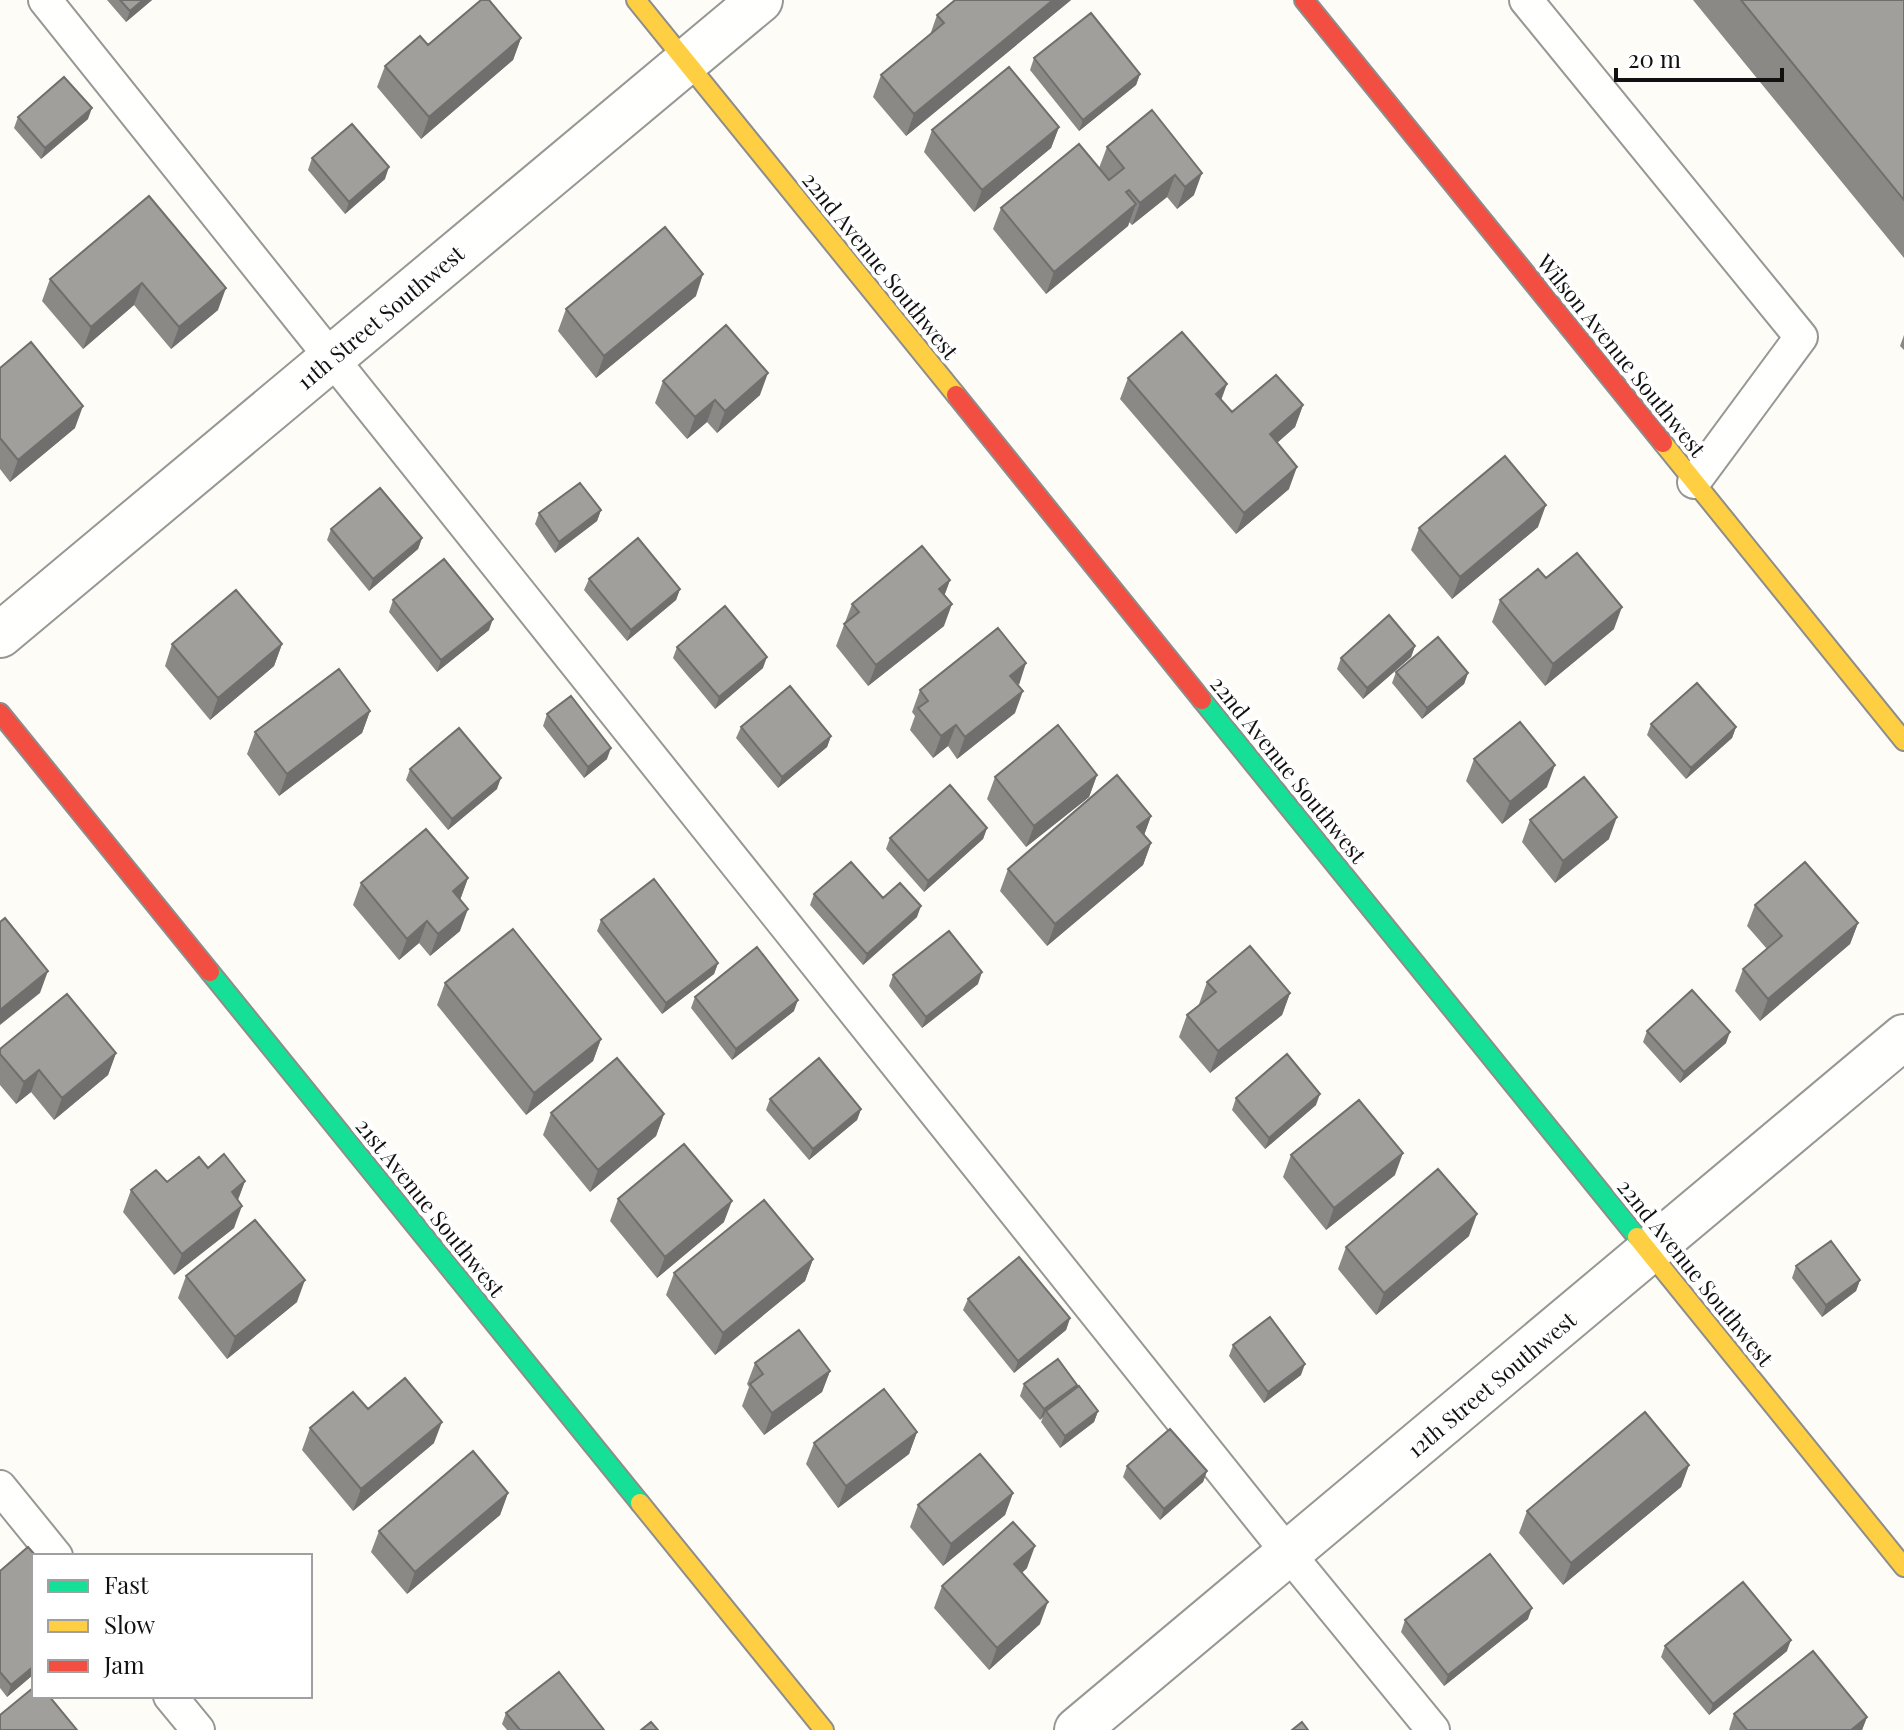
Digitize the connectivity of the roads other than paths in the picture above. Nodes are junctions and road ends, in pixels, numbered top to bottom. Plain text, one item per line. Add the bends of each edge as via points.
1 (45, 0) edge
2 (636, 0) edge
3 (760, 0) edge
4 (1304, 0) edge
5 (1526, 0) edge
6 (686, 62) junction
7 (331, 358) junction
8 (1694, 482) junction
9 (0, 635) edge
10 (0, 713) edge
11 (1904, 741) edge
12 (1904, 1037) edge
13 (1649, 1251) junction
14 (0, 1487) edge
15 (1288, 1553) junction
16 (54, 1554) edge
17 (1904, 1567) edge
18 (172, 1698) edge
19 (198, 1730) edge
20 (824, 1730) edge
21 (1077, 1730) edge
22 (1433, 1730) edge

1 - 7 lane
2 - 6 street, 22nd Avenue Southwest
3 - 6 street, 11th Street Southwest
4 - 8 street, Wilson Avenue Southwest
5 - 8 lane via 1801,337
6 - 7 street, 11th Street Southwest
6 - 13 street, 22nd Avenue Southwest
7 - 9 street, 11th Street Southwest
7 - 15 lane
8 - 11 street, Wilson Avenue Southwest
10 - 20 street, 21st Avenue Southwest
12 - 13 street, 12th Street Southwest
13 - 15 street, 12th Street Southwest
13 - 17 street, 22nd Avenue Southwest
14 - 16 lane
15 - 21 street, 12th Street Southwest
15 - 22 lane
18 - 19 lane

